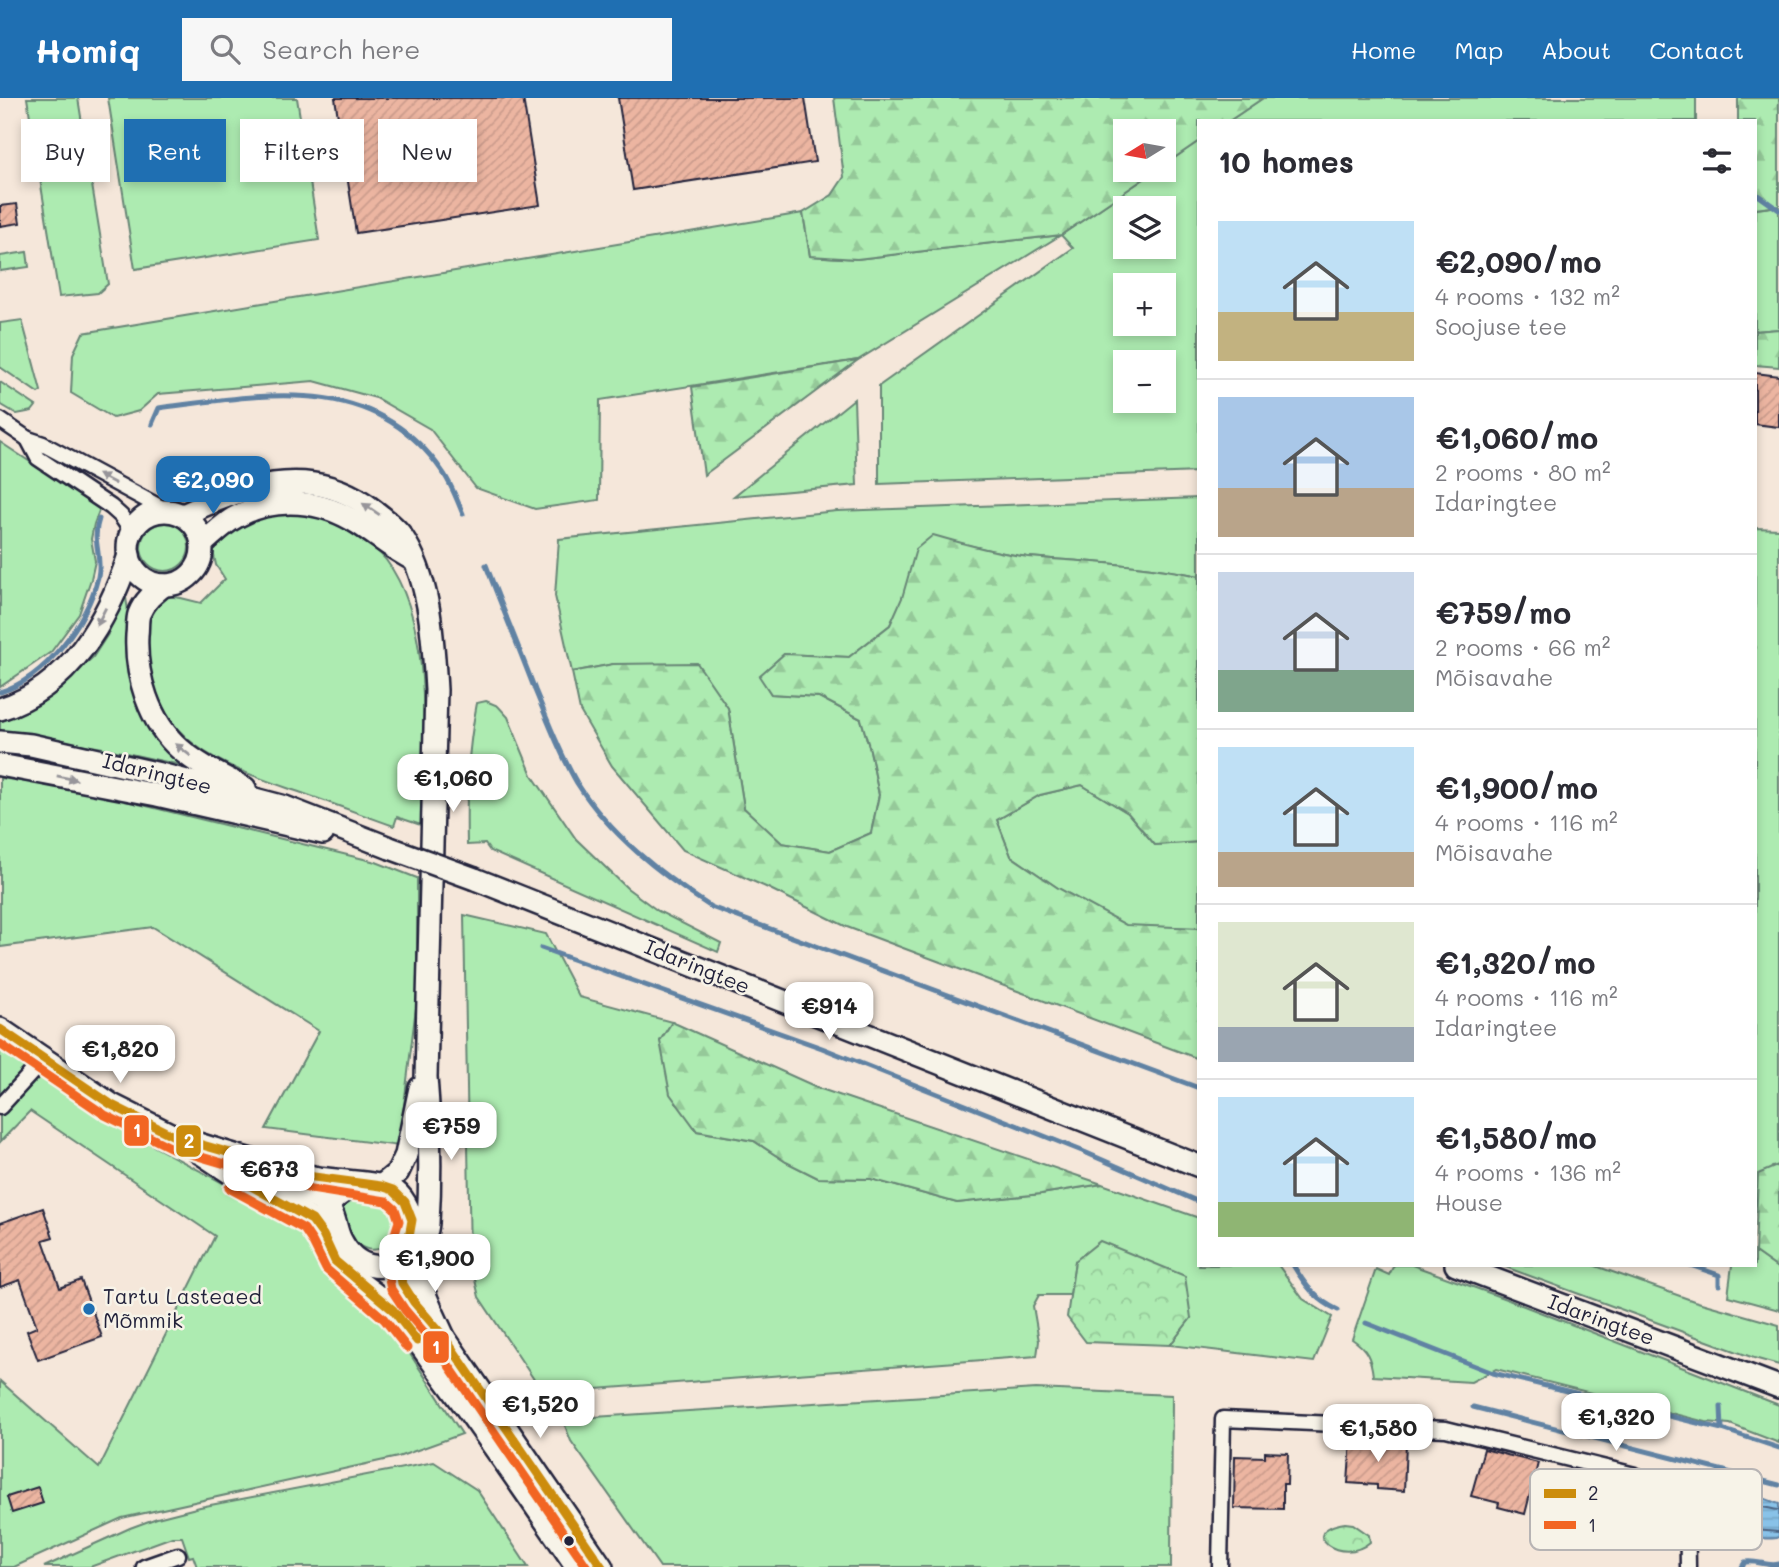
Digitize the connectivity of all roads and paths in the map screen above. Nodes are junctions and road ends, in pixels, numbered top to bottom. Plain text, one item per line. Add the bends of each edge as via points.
1 (0, 421) edge
2 (28, 439) junction
3 (175, 513) junction
4 (132, 532) junction
5 (202, 544) junction
6 (129, 555) junction
7 (414, 560) junction
8 (164, 585) junction
9 (0, 709) edge
10 (0, 742) edge
11 (0, 765) edge
12 (285, 807) junction
13 (390, 848) junction
14 (0, 1029) edge
15 (45, 1058) junction
16 (426, 1077) junction
17 (0, 1107) edge
18 (178, 1138) junction
19 (1197, 1165) edge
20 (224, 1170) junction
21 (372, 1185) junction
22 (328, 1206) junction
23 (323, 1235) junction
24 (423, 1242) junction
25 (398, 1263) junction
26 (1461, 1267) edge
27 (444, 1337) junction
28 (1706, 1359) junction
29 (1779, 1381) edge
30 (1779, 1387) edge
31 (1609, 1469) edge
32 (178, 1555) dead end
33 (144, 1567) edge
34 (577, 1567) edge
35 (602, 1567) edge
36 (1220, 1567) edge

1 - 2 street
3 -> 2 street
2 - 4 street via 38,458 110,507
3 - 4 street via 148,515
3 - 5 street via 192,522
7 -> 3 street via 400,534 380,514 350,494 317,485 256,486
4 - 6 street
5 - 7 street via 234,518 258,507 296,501 341,513
5 - 8 street via 201,557 188,578
6 - 8 street via 141,576
6 -> 9 street via 88,644 56,678
7 - 16 street via 432,632 436,690
12 -> 8 street via 180,749 152,711 138,666 138,615
10 - 12 street, Idaringtee via 160,774
11 -> 13 street, Idaringtee
12 - 13 street, Idaringtee
13 - 19 street, Idaringtee, bridge
14 - 15 street
15 - 17 street
15 - 18 street via 112,1105
16 - 21 street via 398,1172
16 - 24 street via 430,1189
18 - 20 street
18 - 21 street via 314,1177
20 - 22 street
20 - 23 street via 312,1220
21 - 22 street via 346,1189
21 - 25 street via 393,1190 405,1202 412,1220
22 - 23 street via 322,1220
22 - 25 street via 350,1254 366,1266 383,1268
23 - 34 street via 335,1261 393,1310
24 - 25 street
24 - 27 street via 422,1281
25 - 27 street via 401,1283
26 - 28 street, Idaringtee
27 - 35 street
28 - 29 street, Idaringtee
28 - 30 street, Idaringtee
31 - 36 street via 1446,1429 1223,1419
32 - 33 street

